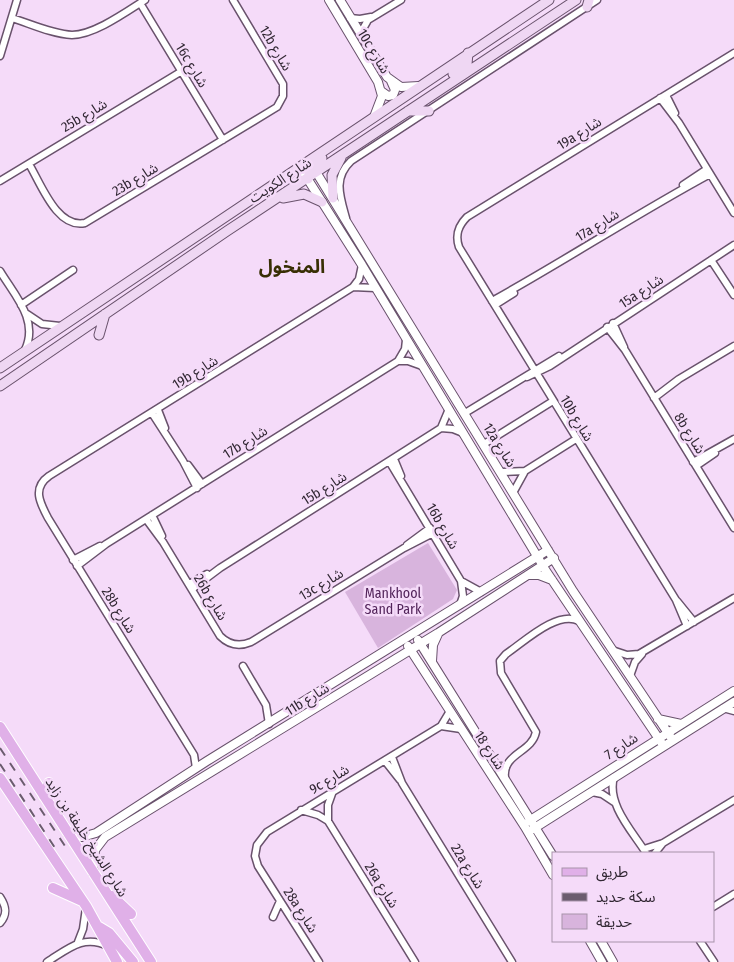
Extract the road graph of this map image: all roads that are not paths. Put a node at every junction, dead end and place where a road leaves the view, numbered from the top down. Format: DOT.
graph roads {
  1 [pos="17,0"];
  2 [pos="233,0"];
  3 [pos="329,0"];
  4 [pos="340,0"];
  5 [pos="401,0"];
  6 [pos="549,0"];
  7 [pos="576,0"];
  8 [pos="598,0"];
  9 [pos="142,1"];
  10 [pos="588,4"];
  11 [pos="372,17"];
  12 [pos="12,18"];
  13 [pos="350,18"];
  14 [pos="360,34"];
  15 [pos="468,53"];
  16 [pos="734,53"];
  17 [pos="0,56"];
  18 [pos="182,71"];
  19 [pos="390,81"];
  20 [pos="418,86"];
  21 [pos="381,91"];
  22 [pos="663,96"];
  23 [pos="417,105"];
  24 [pos="274,109"];
  25 [pos="408,111"];
  26 [pos="430,111"];
  27 [pos="374,117"];
  28 [pos="223,140"];
  29 [pos="344,155"];
  30 [pos="29,164"];
  31 [pos="300,167"];
  32 [pos="313,167"];
  33 [pos="708,171"];
  34 [pos="308,179"];
  35 [pos="0,181"];
  36 [pos="333,198"];
  37 [pos="275,200"];
  38 [pos="322,202"];
  39 [pos="734,213"];
  40 [pos="347,219"];
  41 [pos="732,246"];
  42 [pos="459,247"];
  43 [pos="713,259"];
  44 [pos="362,266"];
  45 [pos="73,270"];
  46 [pos="1,275"];
  47 [pos="353,288"];
  48 [pos="375,288"];
  49 [pos="734,295"];
  50 [pos="494,303"];
  51 [pos="21,305"];
  52 [pos="26,313"];
  53 [pos="105,314"];
  54 [pos="610,325"];
  55 [pos="60,326"];
  56 [pos="99,335"];
  57 [pos="406,340"];
  58 [pos="734,345"];
  59 [pos="25,350"];
  60 [pos="398,361"];
  61 [pos="422,366"];
  62 [pos="0,368"];
  63 [pos="535,372"];
  64 [pos="0,386"];
  65 [pos="652,396"];
  66 [pos="553,401"];
  67 [pos="449,409"];
  68 [pos="155,412"];
  69 [pos="465,413"];
  70 [pos="441,428"];
  71 [pos="463,432"];
  72 [pos="734,439"];
  73 [pos="577,441"];
  74 [pos="484,444"];
  75 [pos="391,460"];
  76 [pos="694,464"];
  77 [pos="525,471"];
  78 [pos="502,472"];
  79 [pos="49,476"];
  80 [pos="199,486"];
  81 [pos="514,492"];
  82 [pos="149,517"];
  83 [pos="734,528"];
  84 [pos="431,531"];
  85 [pos="530,544"];
  86 [pos="548,550"];
  87 [pos="537,556"];
  88 [pos="554,558"];
  89 [pos="75,563"];
  90 [pos="525,564"];
  91 [pos="543,565"];
  92 [pos="526,576"];
  93 [pos="552,580"];
  94 [pos="461,582"];
  95 [pos="190,587"];
  96 [pos="481,592"];
  97 [pos="734,598"];
  98 [pos="676,600"];
  99 [pos="460,605"];
  100 [pos="581,621"];
  101 [pos="694,622"];
  102 [pos="687,626"];
  103 [pos="438,633"];
  104 [pos="414,634"];
  105 [pos="404,640"];
  106 [pos="251,642"];
  107 [pos="420,644"];
  108 [pos="410,650"];
  109 [pos="615,651"];
  110 [pos="645,651"];
  111 [pos="396,658"];
  112 [pos="432,665"];
  113 [pos="243,666"];
  114 [pos="420,666"];
  115 [pos="630,676"];
  116 [pos="734,691"];
  117 [pos="734,702"];
  118 [pos="266,705"];
  119 [pos="723,708"];
  120 [pos="450,711"];
  121 [pos="734,711"];
  122 [pos="284,714"];
  123 [pos="658,719"];
  124 [pos="268,724"];
  125 [pos="648,724"];
  126 [pos="681,724"];
  127 [pos="441,726"];
  128 [pos="0,727"];
  129 [pos="461,729"];
  130 [pos="667,732"];
  131 [pos="658,738"];
  132 [pos="672,740"];
  133 [pos="663,745"];
  134 [pos="643,747"];
  135 [pos="194,755"];
  136 [pos="392,757"];
  137 [pos="207,761"];
  138 [pos="385,761"];
  139 [pos="196,768"];
  140 [pos="614,777"];
  141 [pos="0,778"];
  142 [pos="505,778"];
  143 [pos="49,783"];
  144 [pos="402,783"];
  145 [pos="334,790"];
  146 [pos="592,792"];
  147 [pos="0,795"];
  148 [pos="44,796"];
  149 [pos="14,799"];
  150 [pos="734,800"];
  151 [pos="615,803"];
  152 [pos="302,810"];
  153 [pos="531,819"];
  154 [pos="328,821"];
  155 [pos="526,828"];
  156 [pos="537,828"];
  157 [pos="68,834"];
  158 [pos="663,843"];
  159 [pos="645,851"];
  160 [pos="656,852"];
  161 [pos="552,854"];
  162 [pos="261,871"];
  163 [pos="94,873"];
  164 [pos="552,873"];
  165 [pos="53,888"];
  166 [pos="106,893"];
  167 [pos="734,894"];
  168 [pos="0,897"];
  169 [pos="280,901"];
  170 [pos="84,903"];
  171 [pos="714,907"];
  172 [pos="131,914"];
  173 [pos="273,917"];
  174 [pos="0,923"];
  175 [pos="98,927"];
  176 [pos="78,942"];
  177 [pos="591,942"];
  178 [pos="602,942"];
  179 [pos="701,942"];
  180 [pos="109,947"];
  181 [pos="48,962"];
  182 [pos="117,962"];
  183 [pos="133,962"];
  184 [pos="151,962"];
  185 [pos="319,962"];
  186 [pos="415,962"];
  187 [pos="512,962"];
  188 [pos="602,962"];
  189 [pos="613,962"];
  190 [pos="714,962"];
  1 -- 12 [label="street"];
  2 -- 24 [label="street, 12b شارع"];
  3 -- 21 [label="street, 10c شارع"];
  4 -- 13 [label="street, 10c شارع"];
  5 -- 11 [label="street"];
  6 -- 15 [label="main road"];
  7 -- 23 [label="main road, شارع الكويت"];
  8 -- 10 [label="street"];
  9 -- 12 [label="street"];
  9 -- 18 [label="street, 16c شارع"];
  10 -- 26 [label="street"];
  11 -- 13 [label="street"];
  11 -- 14 [label="street"];
  12 -- 17 [label="street"];
  13 -- 14 [label="street, 10c شارع"];
  14 -- 19 [label="street, 10c شارع"];
  15 -- 20 [label="main road"];
  15 -- 23 [label="main road"];
  16 -- 22 [label="street, 19a شارع"];
  18 -- 28 [label="street, 16c شارع"];
  18 -- 30 [label="street, 25b شارع"];
  19 -- 20 [label="street, 10c شارع"];
  19 -- 21 [label="street"];
  20 -- 27 [label="main road"];
  21 -- 27 [label="street, 10c شارع"];
  22 -- 33 [label="street"];
  22 -- 42 [label="street, 19a شارع"];
  23 -- 25 [label="main road, شارع الكويت"];
  24 -- 28 [label="street, 23b شارع"];
  25 -- 26 [label="main road"];
  25 -- 29 [label="main road, شارع الكويت"];
  26 -- 40 [label="street"];
  27 -- 32 [label="main road"];
  28 -- 30 [label="street, 23b شارع"];
  29 -- 32 [label="main road, شارع الكويت"];
  29 -- 36 [label="main road"];
  30 -- 35 [label="street, 25b شارع"];
  31 -- 32 [label="main road, شارع الكويت"];
  31 -- 34 [label="street, 12a شارع"];
  31 -- 55 [label="main road, شارع الكويت"];
  32 -- 34 [label="main road, شارع الكويت"];
  32 -- 36 [label="street, 12a شارع"];
  33 -- 39 [label="street"];
  33 -- 50 [label="street, 17a شارع"];
  34 -- 37 [label="main road, شارع الكويت"];
  34 -- 38 [label="street, 12a شارع"];
  36 -- 40 [label="street, 12a شارع"];
  37 -- 38 [label="main road"];
  37 -- 53 [label="main road, شارع الكويت"];
  38 -- 44 [label="street, 12a شارع"];
  40 -- 69 [label="street, 12a شارع"];
  41 -- 43 [label="street, 15a شارع"];
  42 -- 50 [label="street, 10b شارع"];
  43 -- 49 [label="street"];
  43 -- 54 [label="street, 15a شارع"];
  44 -- 47 [label="street"];
  44 -- 48 [label="street, 12a شارع"];
  45 -- 51 [label="street"];
  46 -- 51 [label="street"];
  47 -- 48 [label="street"];
  47 -- 68 [label="street, 19b شارع"];
  48 -- 57 [label="street, 12a شارع"];
  50 -- 63 [label="street, 10b شارع"];
  51 -- 52 [label="street"];
  52 -- 55 [label="street"];
  52 -- 59 [label="street"];
  53 -- 56 [label="main road"];
  53 -- 64 [label="main road, شارع الكويت"];
  54 -- 63 [label="street, 15a شارع"];
  54 -- 65 [label="street, 8b شارع"];
  55 -- 59 [label="main road, شارع الكويت"];
  57 -- 60 [label="street"];
  57 -- 61 [label="street, 12a شارع"];
  58 -- 65 [label="street"];
  59 -- 62 [label="main road, شارع الكويت"];
  60 -- 61 [label="street"];
  60 -- 80 [label="street, 17b شارع"];
  61 -- 67 [label="street, 12a شارع"];
  63 -- 66 [label="street, 10b شارع"];
  63 -- 69 [label="street, 15a شارع"];
  65 -- 76 [label="street, 8b شارع"];
  66 -- 73 [label="street, 10b شارع"];
  66 -- 74 [label="street"];
  67 -- 70 [label="street"];
  67 -- 71 [label="street, 12a شارع"];
  68 -- 79 [label="street, 19b شارع"];
  68 -- 80 [label="street"];
  69 -- 74 [label="street, 12a شارع"];
  70 -- 71 [label="street"];
  70 -- 75 [label="street, 15b شارع"];
  71 -- 85 [label="street, 12a شارع"];
  72 -- 76 [label="street"];
  73 -- 77 [label="street"];
  73 -- 98 [label="street, 10b شارع"];
  74 -- 78 [label="street, 12a شارع"];
  75 -- 84 [label="street, 16b شارع"];
  75 -- 95 [label="street, 15b شارع"];
  76 -- 83 [label="street, 8b شارع"];
  77 -- 78 [label="street"];
  77 -- 81 [label="street"];
  78 -- 81 [label="street, 12a شارع"];
  79 -- 89 [label="street, 28b شارع"];
  80 -- 82 [label="street, 17b شارع"];
  81 -- 86 [label="street, 12a شارع"];
  82 -- 89 [label="street, 17b شارع"];
  82 -- 95 [label="street, 26b شارع"];
  84 -- 94 [label="street, 16b شارع"];
  84 -- 106 [label="street, 13c شارع"];
  85 -- 87 [label="street, 12a شارع"];
  85 -- 90 [label="street"];
  86 -- 87 [label="street, 11b شارع"];
  86 -- 88 [label="street, 12a شارع"];
  87 -- 90 [label="street, 11b شارع"];
  87 -- 91 [label="street, 12a شارع"];
  88 -- 91 [label="street, 11b شارع"];
  88 -- 109 [label="street, 12a شارع"];
  89 -- 135 [label="street, 28b شارع"];
  90 -- 96 [label="street, 11b شارع"];
  91 -- 92 [label="street, 11b شارع"];
  91 -- 93 [label="street, 12a شارع"];
  92 -- 93 [label="street"];
  92 -- 103 [label="street, 11b شارع"];
  93 -- 100 [label="street, 12a شارع"];
  94 -- 96 [label="street"];
  94 -- 99 [label="street"];
  95 -- 106 [label="street, 26b شارع"];
  96 -- 99 [label="street, 11b شارع"];
  97 -- 101 [label="street"];
  98 -- 101 [label="street, 10b شارع"];
  98 -- 102 [label="street, 10b شارع"];
  99 -- 104 [label="street, 11b شارع"];
  100 -- 125 [label="street, 12a شارع"];
  100 -- 142 [label="street"];
  101 -- 102 [label="street"];
  102 -- 110 [label="street"];
  103 -- 107 [label="street, 11b شارع"];
  103 -- 112 [label="street"];
  104 -- 105 [label="street, 11b شارع"];
  104 -- 107 [label="street, شارع 18"];
  105 -- 108 [label="street, شارع 18"];
  105 -- 122 [label="street, 11b شارع"];
  107 -- 108 [label="street, 11b شارع"];
  107 -- 112 [label="street, شارع 18"];
  108 -- 111 [label="street, 11b شارع"];
  108 -- 114 [label="street, شارع 18"];
  109 -- 110 [label="street"];
  109 -- 115 [label="street, 12a شارع"];
  110 -- 115 [label="street"];
  111 -- 114 [label="street"];
  111 -- 163 [label="street, 11b شارع"];
  112 -- 142 [label="street, شارع 18"];
  113 -- 118 [label="street"];
  114 -- 120 [label="street, شارع 18"];
  115 -- 123 [label="street, 12a شارع"];
  116 -- 126 [label="street, شارع 7"];
  117 -- 119 [label="street, شارع 7"];
  118 -- 122 [label="street"];
  118 -- 124 [label="street"];
  119 -- 121 [label="street"];
  119 -- 132 [label="street, شارع 7"];
  120 -- 127 [label="street, 9c شارع"];
  120 -- 129 [label="street, شارع 18"];
  122 -- 124 [label="street, 11b شارع"];
  123 -- 126 [label="street"];
  123 -- 130 [label="street, 12a شارع"];
  124 -- 137 [label="street, 11b شارع"];
  125 -- 131 [label="street, 12a شارع"];
  125 -- 134 [label="street"];
  126 -- 130 [label="street, شارع 7"];
  127 -- 129 [label="street"];
  127 -- 136 [label="street, 9c شارع"];
  128 -- 148 [label="main road, شارع الشيخ خليفة بن زايد"];
  129 -- 155 [label="street, شارع 18"];
  130 -- 131 [label="street, شارع 7"];
  130 -- 132 [label="street, 12a شارع"];
  131 -- 133 [label="street, 12a شارع"];
  131 -- 134 [label="street, شارع 7"];
  132 -- 133 [label="street, شارع 7"];
  133 -- 140 [label="street, شارع 7"];
  134 -- 153 [label="street, شارع 7"];
  135 -- 137 [label="street"];
  135 -- 139 [label="street, 28b شارع"];
  136 -- 138 [label="street, 9c شارع"];
  136 -- 144 [label="street, 22a شارع"];
  137 -- 139 [label="street, 11b شارع"];
  138 -- 144 [label="street, 22a شارع"];
  138 -- 145 [label="street, 9c شارع"];
  139 -- 157 [label="street, 11b شارع"];
  140 -- 146 [label="street, شارع 7"];
  140 -- 151 [label="street"];
  141 -- 149 [label="main road"];
  142 -- 153 [label="street, شارع 18"];
  143 -- 148 [label="main road"];
  144 -- 187 [label="street, 22a شارع"];
  145 -- 152 [label="street, 9c شارع"];
  145 -- 154 [label="street"];
  146 -- 151 [label="street"];
  146 -- 156 [label="street, شارع 7"];
  147 -- 149 [label="main road"];
  148 -- 157 [label="main road, شارع الشيخ خليفة بن زايد"];
  149 -- 170 [label="main road"];
  150 -- 158 [label="street"];
  151 -- 159 [label="street"];
  152 -- 154 [label="street"];
  152 -- 162 [label="street, 9c شارع"];
  153 -- 155 [label="street, شارع 7"];
  153 -- 156 [label="street, شارع 18"];
  154 -- 186 [label="street, 26a شارع"];
  155 -- 156 [label="street, شارع 7"];
  155 -- 164 [label="street, شارع 18"];
  156 -- 161 [label="street, شارع 18"];
  157 -- 163 [label="main road, شارع الشيخ خليفة بن زايد"];
  158 -- 159 [label="street"];
  158 -- 160 [label="street"];
  162 -- 169 [label="street, 28a شارع"];
  163 -- 166 [label="main road, شارع الشيخ خليفة بن زايد"];
  165 -- 170 [label="main road"];
  166 -- 172 [label="main road"];
  166 -- 184 [label="main road, شارع الشيخ خليفة بن زايد"];
  167 -- 171 [label="street"];
  168 -- 174 [label="street"];
  169 -- 173 [label="street"];
  169 -- 185 [label="street, 28a شارع"];
  170 -- 175 [label="main road"];
  170 -- 176 [label="street"];
  175 -- 180 [label="main road"];
  175 -- 183 [label="main road"];
  176 -- 180 [label="street"];
  176 -- 181 [label="street"];
  177 -- 188 [label="street"];
  178 -- 189 [label="street"];
  179 -- 190 [label="street"];
  180 -- 182 [label="main road"];
}
